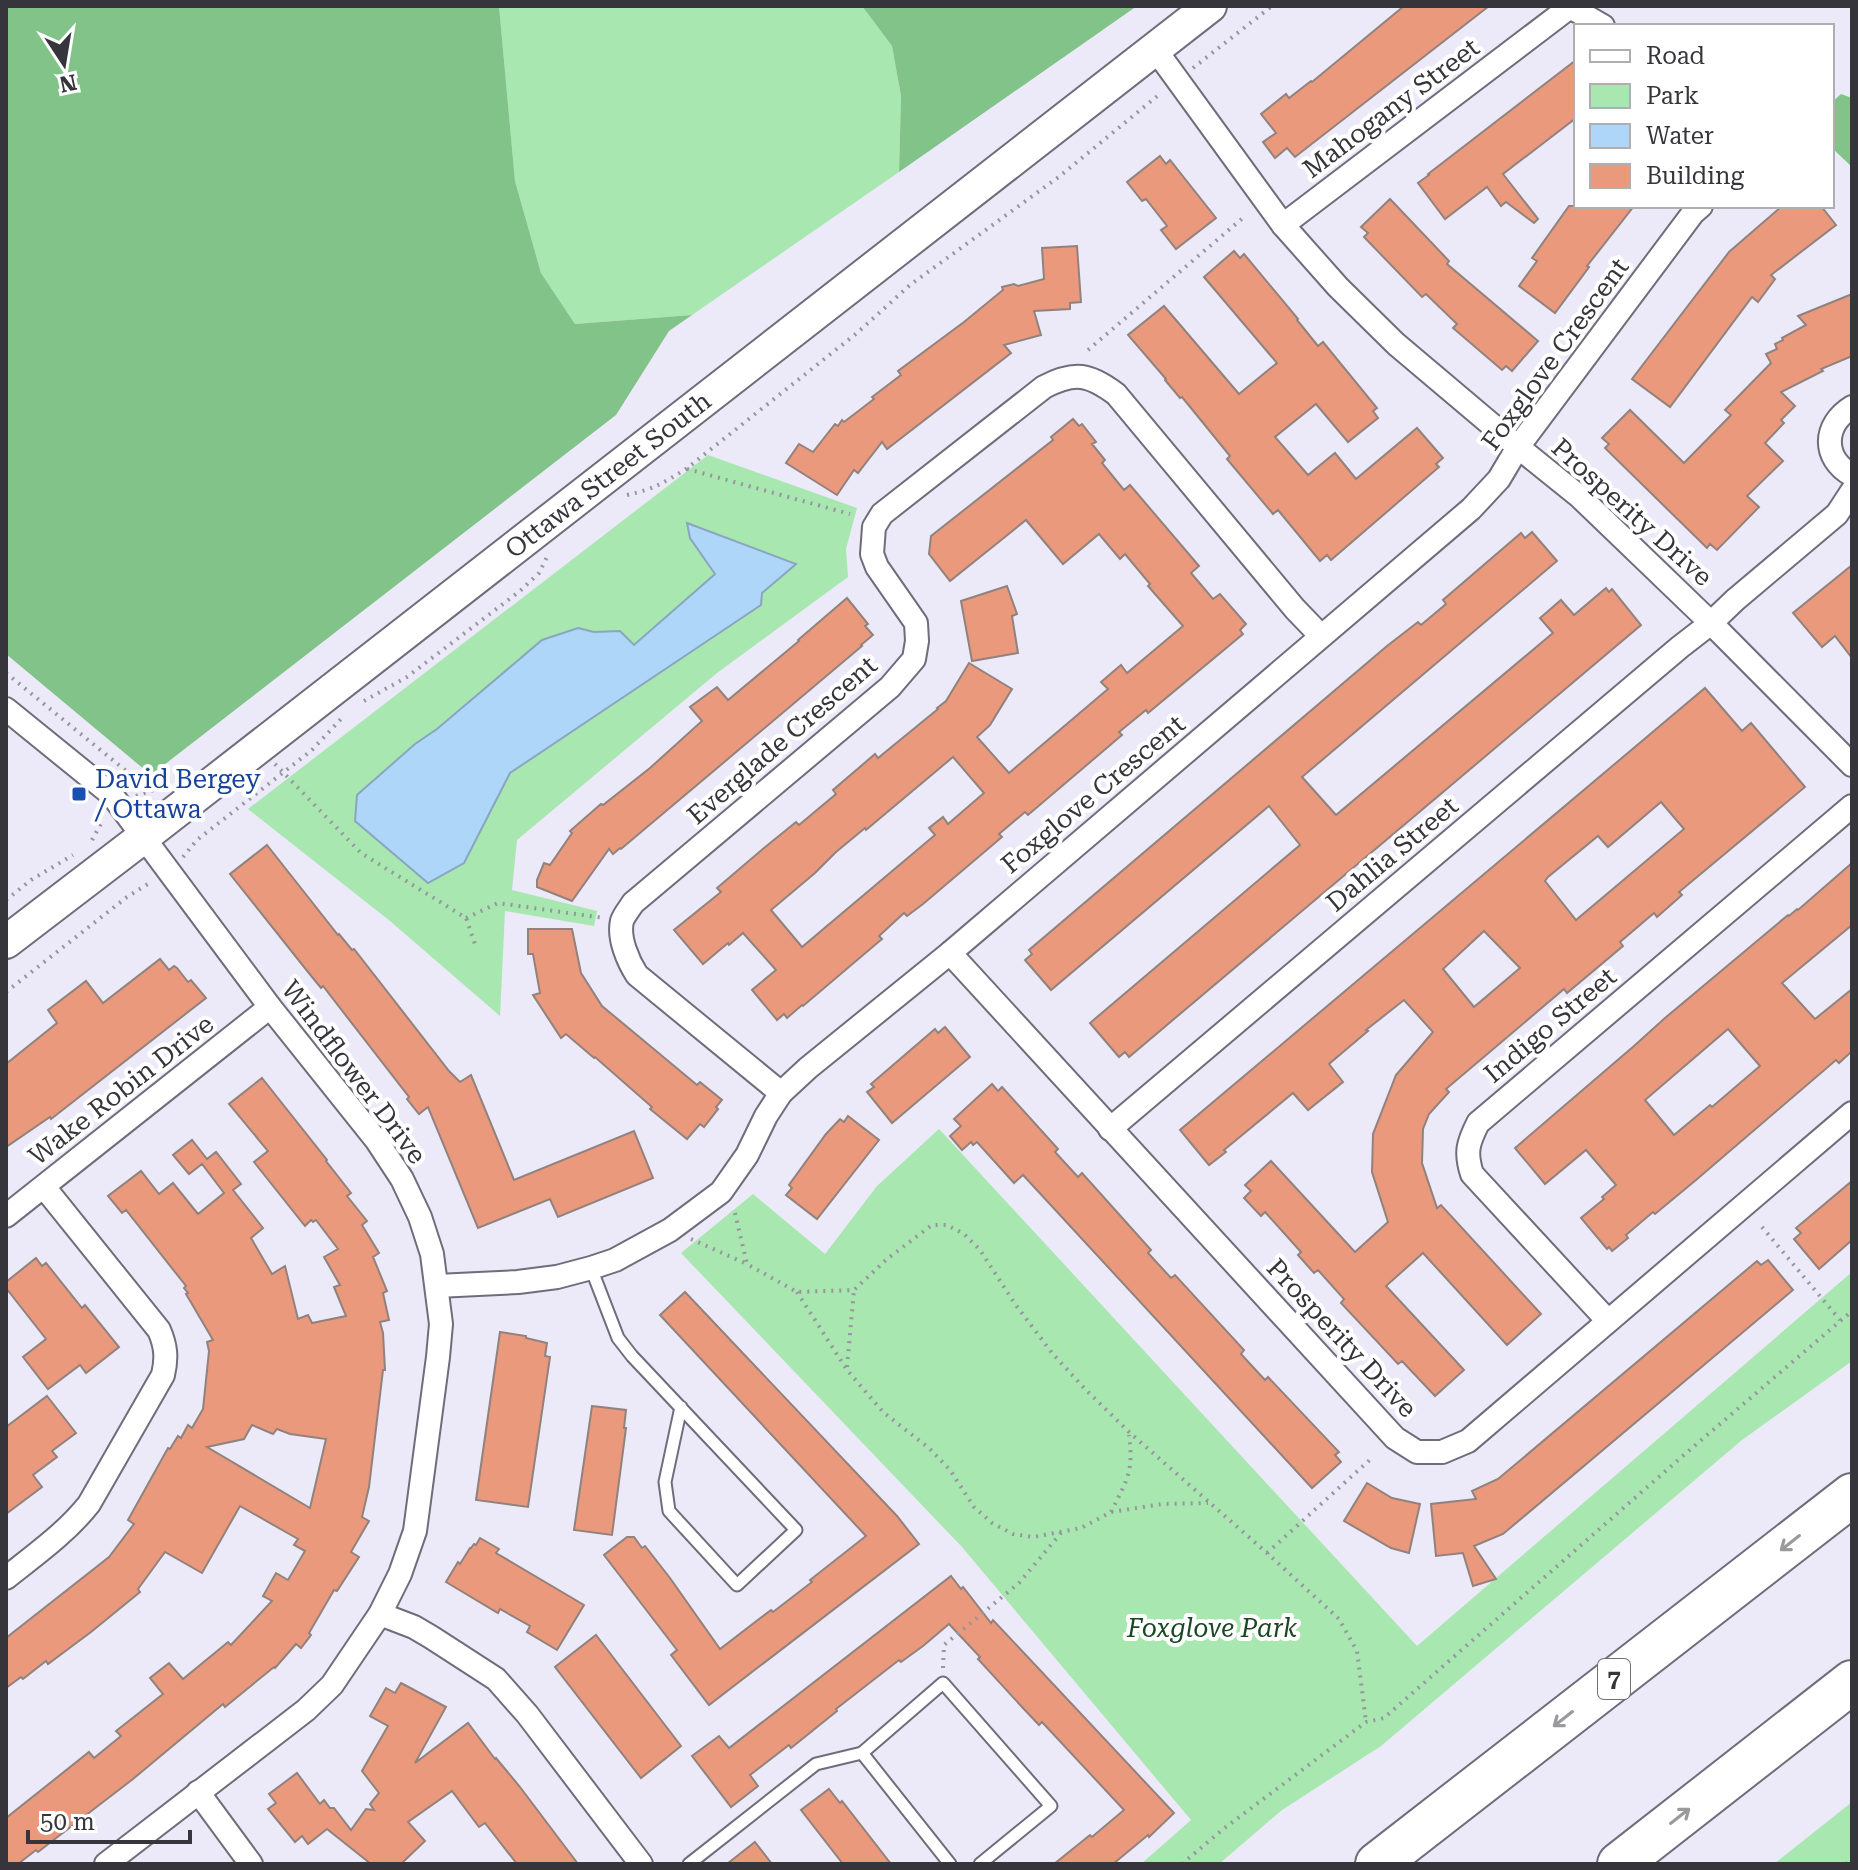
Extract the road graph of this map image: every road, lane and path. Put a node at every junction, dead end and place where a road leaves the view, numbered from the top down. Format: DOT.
graph roads {
  1 [pos="1210,6"];
  2 [pos="1272,6"];
  3 [pos="1570,7"];
  4 [pos="1600,24"];
  5 [pos="1155,49"];
  6 [pos="1191,69"];
  7 [pos="1158,95"];
  8 [pos="1699,208"];
  9 [pos="1244,217"];
  10 [pos="1283,225"];
  11 [pos="1088,350"];
  12 [pos="1852,407"];
  13 [pos="1518,447"];
  14 [pos="686,469"];
  15 [pos="1852,475"];
  16 [pos="1852,491"];
  17 [pos="625,495"];
  18 [pos="850,514"];
  19 [pos="549,554"];
  20 [pos="1711,623"];
  21 [pos="1321,636"];
  22 [pos="6,673"];
  23 [pos="360,705"];
  24 [pos="6,709"];
  25 [pos="348,712"];
  26 [pos="257,748"];
  27 [pos="1852,765"];
  28 [pos="284,773"];
  29 [pos="158,797"];
  30 [pos="1852,806"];
  31 [pos="102,820"];
  32 [pos="142,838"];
  33 [pos="89,847"];
  34 [pos="75,854"];
  35 [pos="182,857"];
  36 [pos="147,885"];
  37 [pos="6,900"];
  38 [pos="466,918"];
  39 [pos="622,920"];
  40 [pos="6,942"];
  41 [pos="476,947"];
  42 [pos="950,953"];
  43 [pos="6,992"];
  44 [pos="270,1007"];
  45 [pos="781,1093"];
  46 [pos="1852,1113"];
  47 [pos="1110,1129"];
  48 [pos="44,1187"];
  49 [pos="735,1213"];
  50 [pos="6,1216"];
  51 [pos="1762,1227"];
  52 [pos="670,1230"];
  53 [pos="747,1264"];
  54 [pos="591,1268"];
  55 [pos="437,1286"];
  56 [pos="854,1290"];
  57 [pos="797,1292"];
  58 [pos="1852,1311"];
  59 [pos="1840,1320"];
  60 [pos="1608,1321"];
  61 [pos="847,1370"];
  62 [pos="681,1407"];
  63 [pos="1129,1432"];
  64 [pos="1373,1457"];
  65 [pos="1852,1495"];
  66 [pos="1208,1503"];
  67 [pos="1111,1512"];
  68 [pos="1061,1533"];
  69 [pos="1267,1553"];
  70 [pos="6,1578"];
  71 [pos="380,1614"];
  72 [pos="1852,1682"];
  73 [pos="943,1683"];
  74 [pos="1366,1722"];
  75 [pos="862,1753"];
  76 [pos="198,1792"];
  77 [pos="1852,1860"];
  78 [pos="106,1864"];
  79 [pos="251,1864"];
  80 [pos="641,1864"];
  81 [pos="689,1864"];
  82 [pos="950,1864"];
  83 [pos="980,1864"];
  84 [pos="1182,1864"];
  85 [pos="1377,1864"];
  86 [pos="1619,1864"];
  87 [pos="1846,1864"];
  1 -- 5 [label="main road, Ottawa Street South"];
  2 -- 6 [label="path"];
  3 -- 4 [label="street"];
  3 -- 10 [label="street, Mahogany Street"];
  5 -- 10 [label="street, Prosperity Drive"];
  5 -- 26 [label="main road, Ottawa Street South"];
  7 -- 14 [label="path"];
  8 -- 13 [label="street, Foxglove Crescent"];
  9 -- 11 [label="path"];
  10 -- 13 [label="street, Prosperity Drive"];
  12 -- 15 [label="street"];
  13 -- 20 [label="street, Prosperity Drive"];
  13 -- 21 [label="street, Foxglove Crescent"];
  14 -- 17 [label="path"];
  14 -- 18 [label="path"];
  16 -- 20 [label="street, Dahlia Street"];
  19 -- 23 [label="path"];
  20 -- 27 [label="street, Prosperity Drive"];
  20 -- 47 [label="street, Dahlia Street"];
  21 -- 39 [label="street, Everglade Crescent"];
  21 -- 42 [label="street, Foxglove Crescent"];
  22 -- 29 [label="path"];
  24 -- 32 [label="street, Windflower Drive"];
  25 -- 28 [label="path"];
  26 -- 28 [label="path"];
  26 -- 32 [label="main road, Ottawa Street South"];
  28 -- 35 [label="path"];
  28 -- 38 [label="path"];
  30 -- 60 [label="street, Indigo Street"];
  31 -- 33 [label="path"];
  32 -- 40 [label="main road, Ottawa Street South"];
  32 -- 44 [label="street, Windflower Drive"];
  34 -- 37 [label="path"];
  36 -- 43 [label="path"];
  38 -- 39 [label="path"];
  38 -- 41 [label="path"];
  39 -- 45 [label="street"];
  42 -- 45 [label="street, Foxglove Crescent"];
  42 -- 47 [label="street, Prosperity Drive"];
  44 -- 48 [label="street, Wake Robin Drive"];
  44 -- 55 [label="street, Windflower Drive"];
  45 -- 52 [label="street, Foxglove Crescent"];
  46 -- 60 [label="street, Prosperity Drive"];
  47 -- 60 [label="street, Prosperity Drive"];
  48 -- 50 [label="street, Wake Robin Drive"];
  48 -- 70 [label="street"];
  49 -- 53 [label="path"];
  51 -- 59 [label="path"];
  52 -- 53 [label="path"];
  52 -- 54 [label="street, Foxglove Crescent"];
  53 -- 57 [label="path"];
  54 -- 55 [label="street, Foxglove Crescent"];
  54 -- 62 [label="lane"];
  55 -- 71 [label="street, Windflower Drive"];
  56 -- 57 [label="path"];
  56 -- 61 [label="path"];
  56 -- 63 [label="path"];
  57 -- 61 [label="path"];
  58 -- 59 [label="path"];
  59 -- 74 [label="path"];
  61 -- 68 [label="path"];
  62 -- 62 [label="lane"];
  63 -- 66 [label="path"];
  63 -- 67 [label="path"];
  64 -- 69 [label="path"];
  65 -- 85 [label="highway, 7, one-way"];
  66 -- 67 [label="path"];
  66 -- 69 [label="path"];
  67 -- 68 [label="path"];
  68 -- 73 [label="path"];
  69 -- 74 [label="path"];
  71 -- 76 [label="street, Windflower Drive"];
  71 -- 80 [label="street"];
  86 -- 72 [label="highway, one-way"];
  73 -- 75 [label="lane"];
  73 -- 83 [label="lane"];
  74 -- 84 [label="path"];
  75 -- 81 [label="lane"];
  75 -- 82 [label="lane"];
  76 -- 78 [label="street, Windflower Drive"];
  76 -- 79 [label="street"];
  77 -- 87 [label="path"];
}
